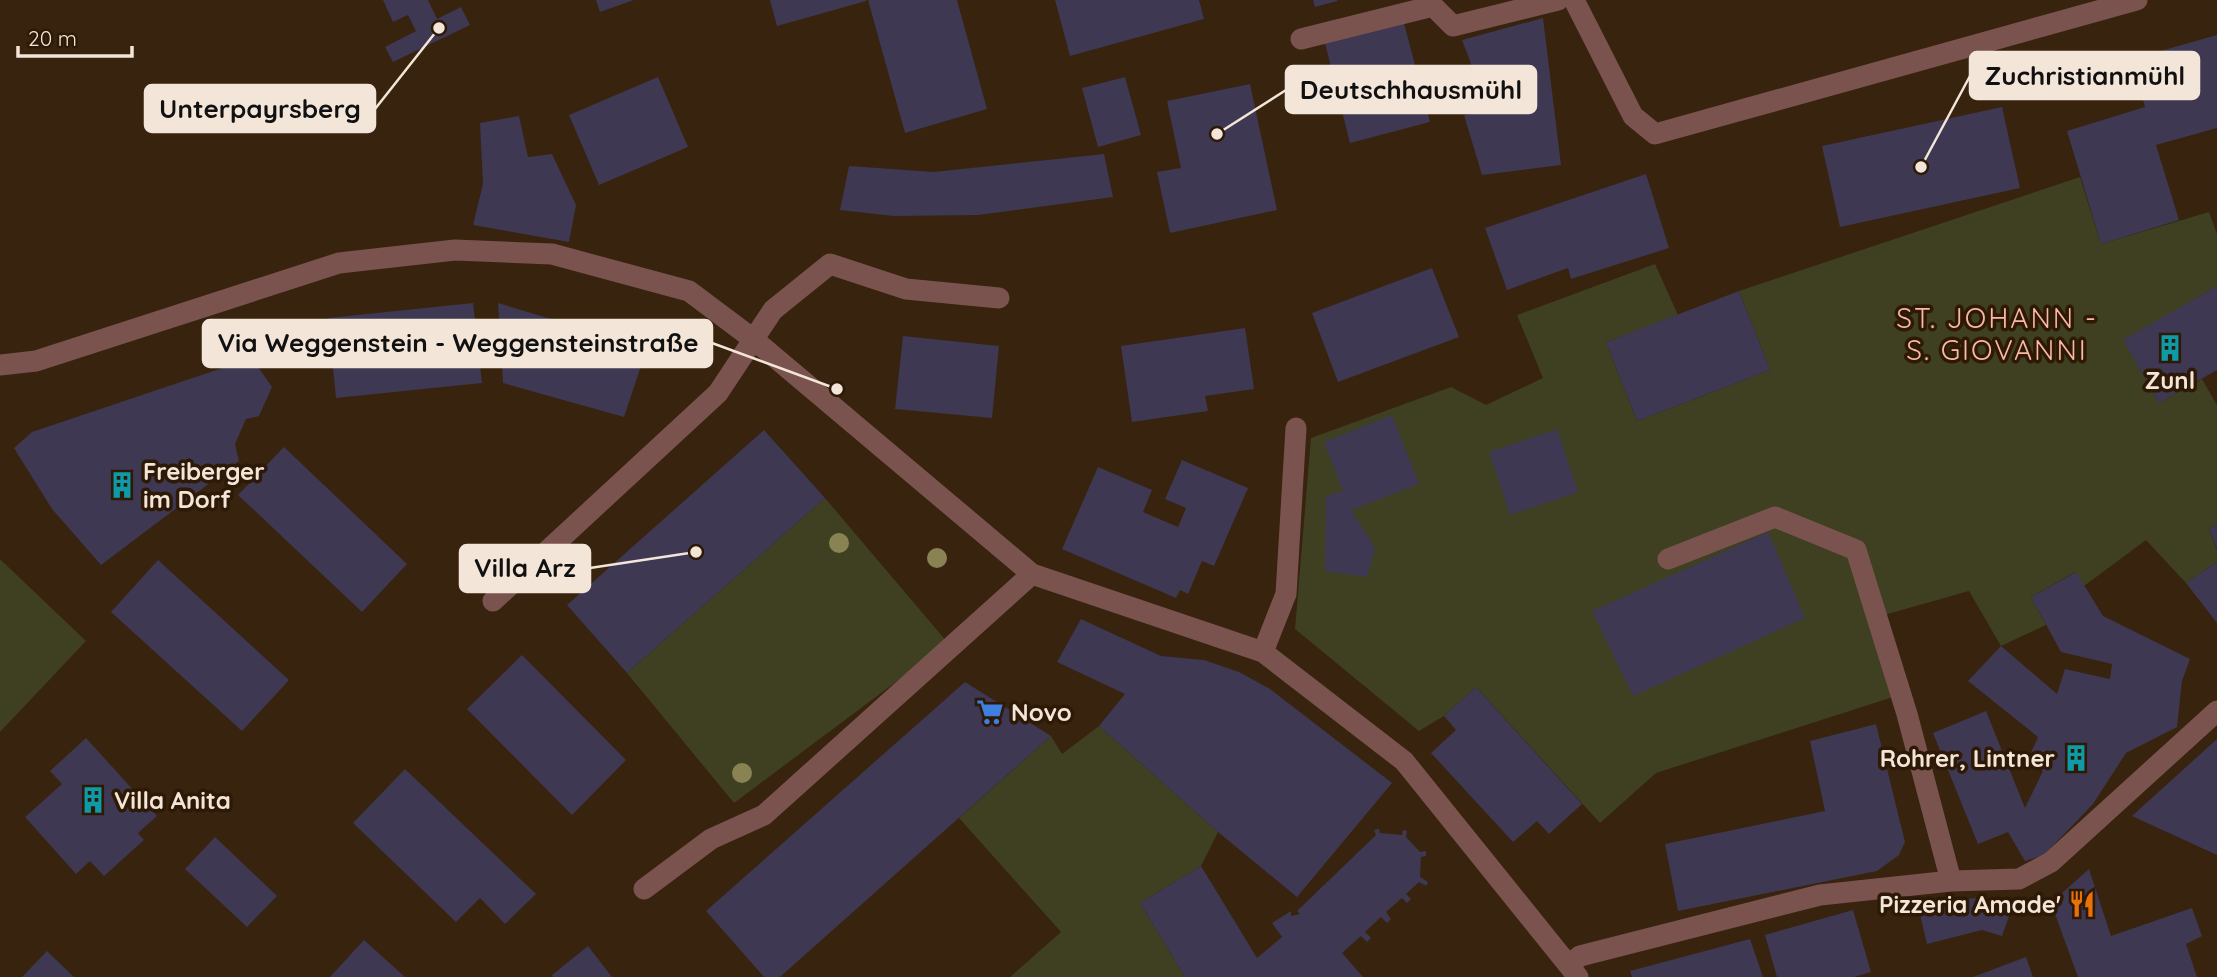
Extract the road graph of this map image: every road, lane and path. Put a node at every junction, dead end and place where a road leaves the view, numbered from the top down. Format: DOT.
graph roads {
  1 [pos="1558,0"];
  2 [pos="1574,0"];
  3 [pos="2137,0"];
  4 [pos="1301,39"];
  5 [pos="999,298"];
  6 [pos="753,339"];
  7 [pos="0,365"];
  8 [pos="1296,428"];
  9 [pos="1668,559"];
  10 [pos="1032,574"];
  11 [pos="493,601"];
  12 [pos="1262,652"];
  13 [pos="2217,711"];
  14 [pos="1951,881"];
  15 [pos="644,889"];
  16 [pos="1573,971"];
  1 -- 4 [label="street"];
  2 -- 3 [label="street"];
  5 -- 6 [label="street"];
  6 -- 7 [label="street"];
  6 -- 10 [label="street"];
  6 -- 11 [label="street"];
  8 -- 12 [label="street"];
  9 -- 14 [label="street"];
  10 -- 12 [label="street"];
  10 -- 15 [label="street"];
  12 -- 16 [label="street"];
  13 -- 14 [label="street"];
  14 -- 16 [label="street"];
}
